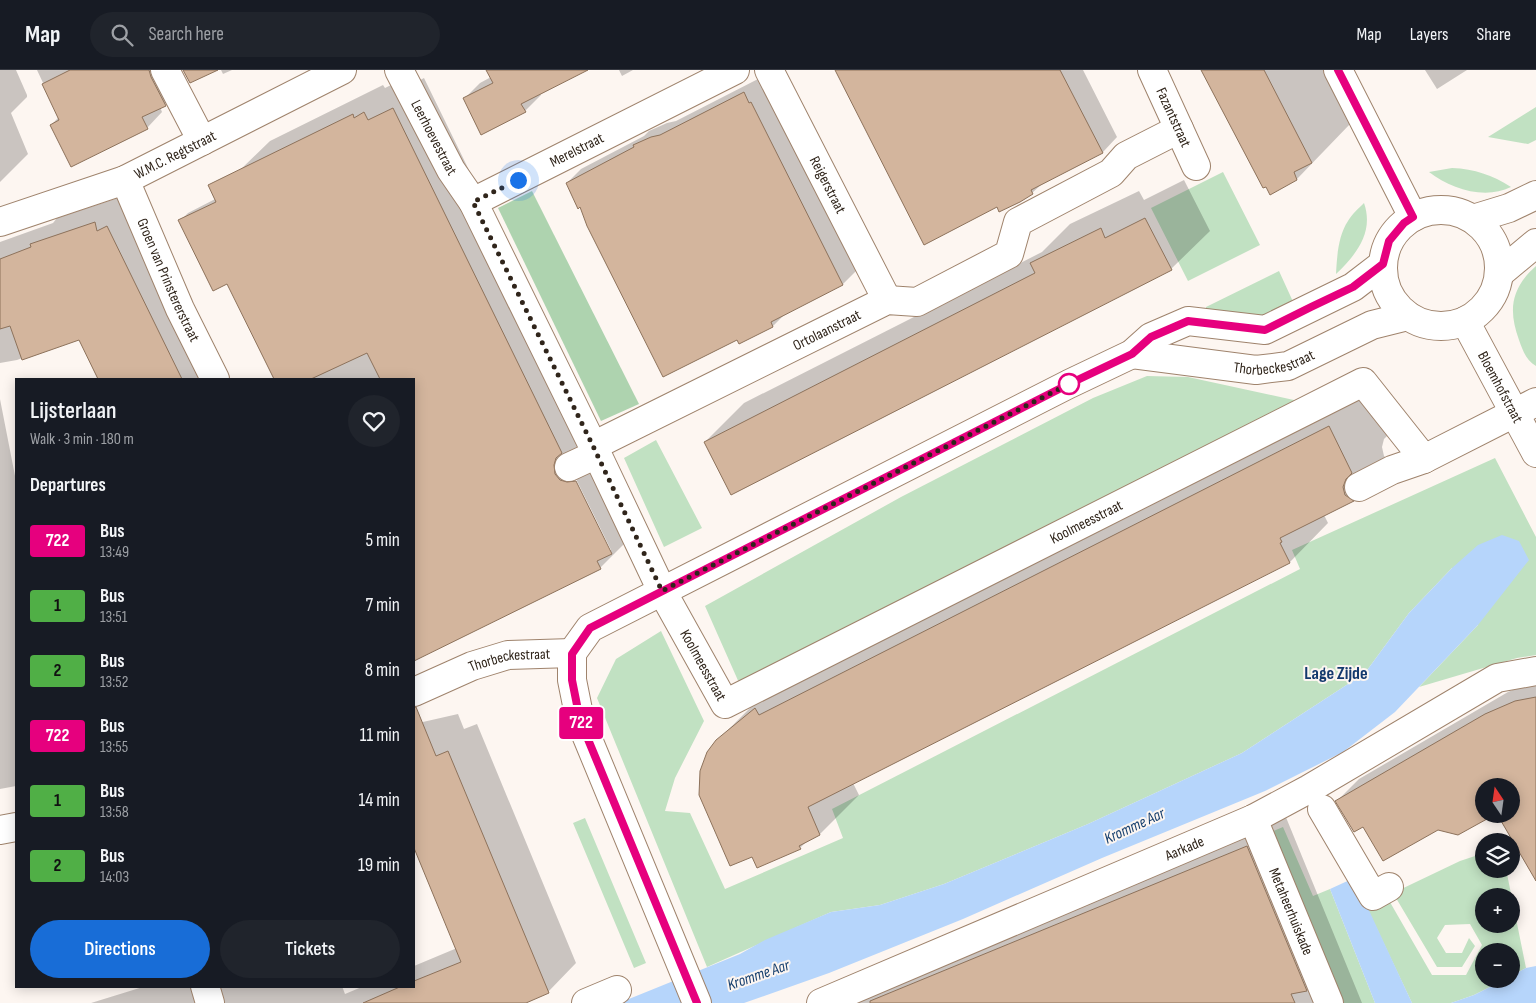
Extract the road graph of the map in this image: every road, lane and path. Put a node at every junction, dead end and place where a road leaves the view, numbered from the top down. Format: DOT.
graph roads {
  1 [pos="165,70"];
  2 [pos="342,70"];
  3 [pos="399,70"];
  4 [pos="735,70"];
  5 [pos="769,70"];
  6 [pos="1152,70"];
  7 [pos="1338,70"];
  8 [pos="1179,129"];
  9 [pos="202,141"];
  10 [pos="1196,166"];
  11 [pos="125,180"];
  12 [pos="1536,195"];
  13 [pos="473,202"];
  14 [pos="1413,217"];
  15 [pos="1473,219"];
  16 [pos="0,222"];
  17 [pos="1536,243"];
  18 [pos="1383,264"];
  19 [pos="1500,273"];
  20 [pos="887,300"];
  21 [pos="1408,316"];
  22 [pos="1465,321"];
  23 [pos="1132,354"];
  24 [pos="215,378"];
  25 [pos="1526,408"];
  26 [pos="595,450"];
  27 [pos="1536,454"];
  28 [pos="1424,459"];
  29 [pos="569,467"];
  30 [pos="1359,487"];
  31 [pos="662,591"];
  32 [pos="572,654"];
  33 [pos="1536,671"];
  34 [pos="415,692"];
  35 [pos="1322,810"];
  36 [pos="1253,819"];
  37 [pos="15,827"];
  38 [pos="0,830"];
  39 [pos="1389,886"];
  40 [pos="206,988"];
  41 [pos="617,990"];
  42 [pos="210,1003"];
  43 [pos="586,1003"];
  44 [pos="697,1003"];
  45 [pos="821,1003"];
  46 [pos="1329,1003"];
  1 -- 9 [label="street"];
  2 -- 9 [label="street, W.M.C. Regtstraat"];
  3 -- 13 [label="street, Leerhoevestraat"];
  4 -- 13 [label="street, Merelstraat"];
  5 -- 20 [label="street, Reigerstraat"];
  6 -- 8 [label="street, Fazantstraat"];
  7 -- 14 [label="street"];
  8 -- 10 [label="street, Fazantstraat"];
  8 -- 20 [label="street"];
  9 -- 11 [label="street, W.M.C. Regtstraat"];
  11 -- 16 [label="street, W.M.C. Regtstraat"];
  11 -- 24 [label="street, Groen van Prinstererstraat"];
  12 -- 15 [label="street"];
  13 -- 26 [label="street"];
  14 -- 15 [label="street"];
  14 -- 18 [label="street"];
  15 -- 19 [label="street"];
  17 -- 19 [label="street"];
  18 -- 21 [label="street"];
  18 -- 23 [label="street, Thorbeckestraat"];
  19 -- 22 [label="street"];
  20 -- 26 [label="street, Ortolaanstraat"];
  21 -- 22 [label="street"];
  21 -- 23 [label="street, Thorbeckestraat"];
  22 -- 25 [label="street, Bloemhofstraat"];
  23 -- 31 [label="street, Thorbeckestraat"];
  25 -- 27 [label="street, Bloemhofstraat"];
  25 -- 28 [label="street"];
  26 -- 29 [label="street, Ortolaanstraat"];
  26 -- 31 [label="street"];
  28 -- 30 [label="street"];
  28 -- 31 [label="street, Koolmeesstraat"];
  31 -- 32 [label="street, Thorbeckestraat"];
  32 -- 34 [label="street, Thorbeckestraat"];
  32 -- 44 [label="street"];
  33 -- 36 [label="street, Aarkade"];
  35 -- 39 [label="street"];
  36 -- 45 [label="street, Aarkade"];
  36 -- 46 [label="street, Metaheerhuiskade"];
  37 -- 38 [label="street"];
  40 -- 42 [label="street"];
  41 -- 43 [label="street"];
}
